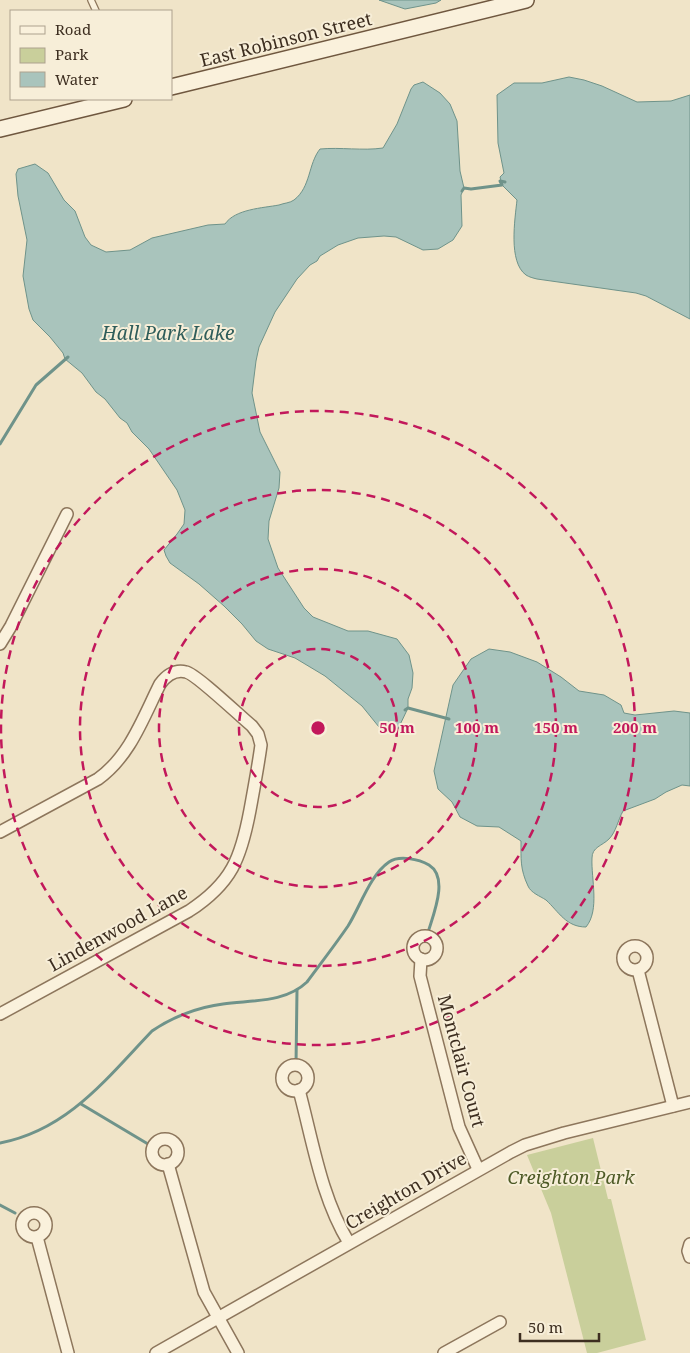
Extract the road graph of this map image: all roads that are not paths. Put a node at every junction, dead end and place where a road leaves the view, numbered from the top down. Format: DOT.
graph roads {
  1 [pos="526,0"];
  2 [pos="172,87"];
  3 [pos="118,100"];
  4 [pos="0,129"];
  5 [pos="67,514"];
  6 [pos="0,644"];
  7 [pos="0,832"];
  8 [pos="421,959"];
  9 [pos="638,970"];
  10 [pos="0,1014"];
  11 [pos="299,1090"];
  12 [pos="690,1102"];
  13 [pos="673,1106"];
  14 [pos="168,1164"];
  15 [pos="478,1169"];
  16 [pos="37,1237"];
  17 [pos="350,1243"];
  18 [pos="690,1244"];
  19 [pos="690,1257"];
  20 [pos="218,1319"];
  21 [pos="500,1322"];
  22 [pos="68,1353"];
  23 [pos="156,1353"];
  24 [pos="238,1353"];
  25 [pos="444,1353"];
  1 -- 2 [label="street, East Robinson Street"];
  3 -- 4 [label="street"];
  5 -- 6 [label="street"];
  7 -- 10 [label="street, Lindenwood Lane"];
  8 -- 15 [label="street, Montclair Court"];
  9 -- 13 [label="street"];
  11 -- 17 [label="street"];
  12 -- 13 [label="street, Creighton Drive"];
  13 -- 15 [label="street, Creighton Drive"];
  14 -- 20 [label="street"];
  15 -- 17 [label="street, Creighton Drive"];
  16 -- 22 [label="street"];
  17 -- 20 [label="street, Creighton Drive"];
  18 -- 19 [label="street"];
  20 -- 23 [label="street, Creighton Drive"];
  20 -- 24 [label="street"];
  21 -- 25 [label="street"];
}
